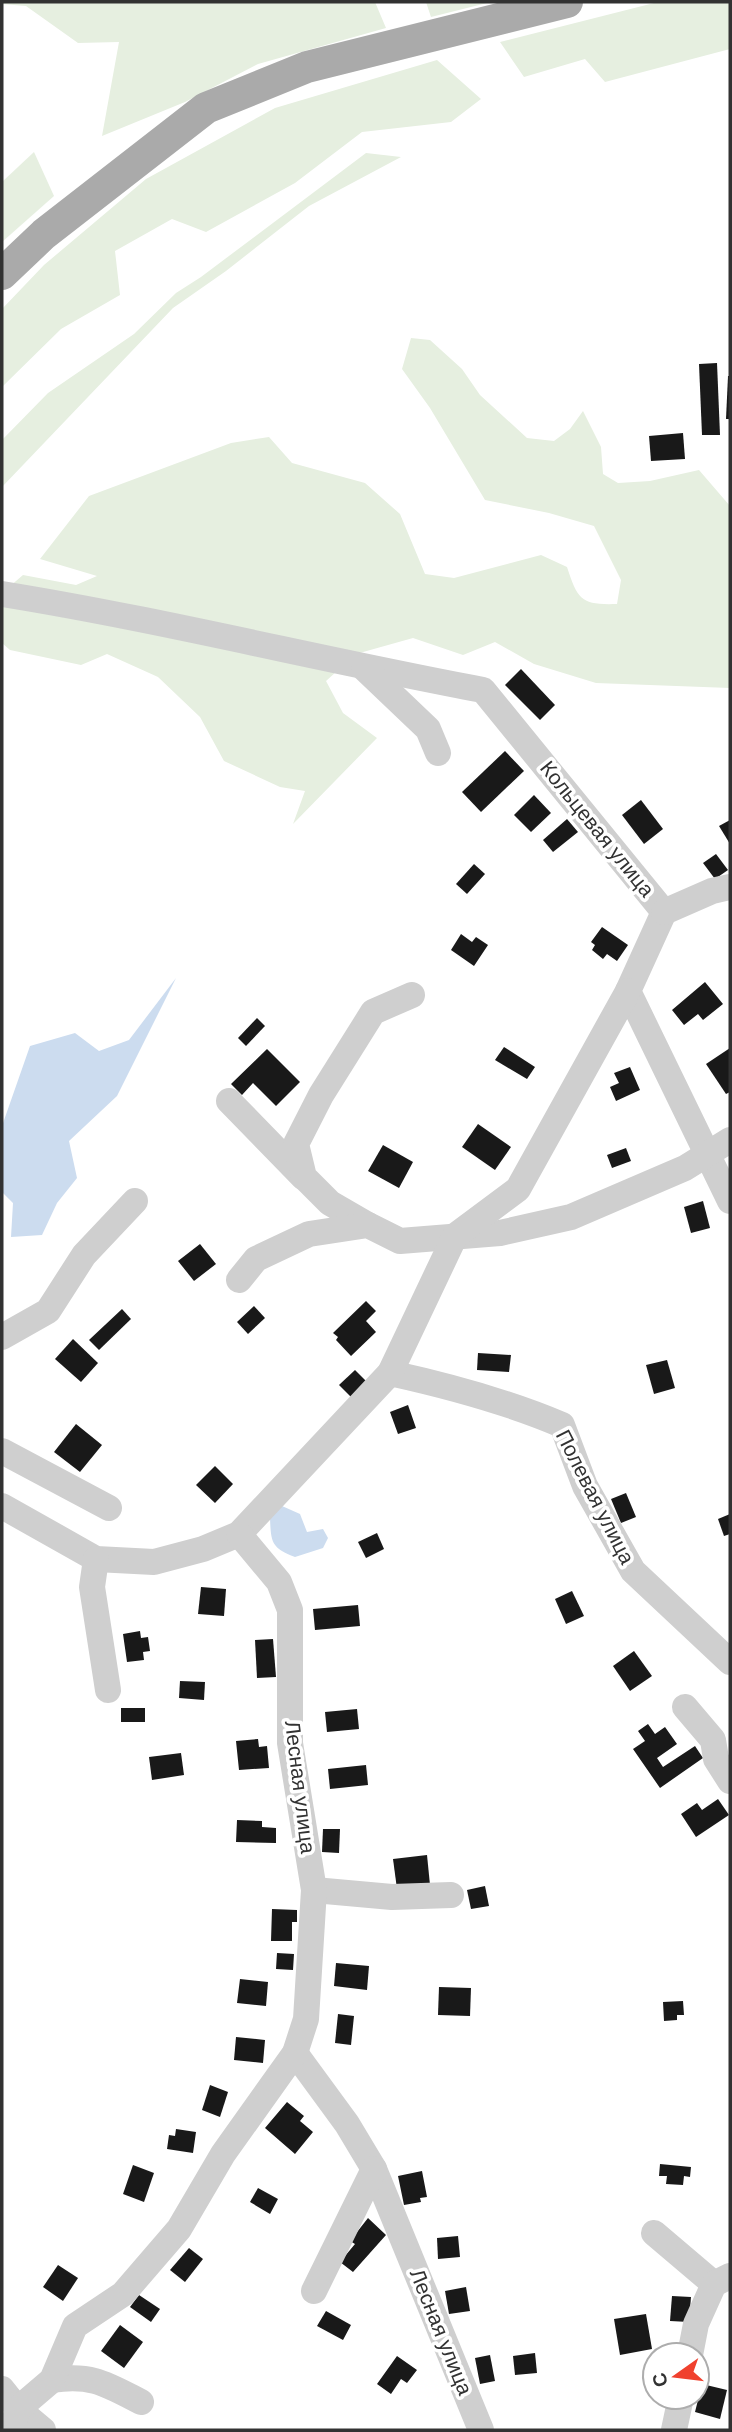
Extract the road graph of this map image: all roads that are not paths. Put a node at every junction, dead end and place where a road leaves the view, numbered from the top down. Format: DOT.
graph roads {
  1 [pos="567,2"];
  2 [pos="2,274"];
  3 [pos="2,594"];
  4 [pos="364,668"];
  5 [pos="438,753"];
  6 [pos="730,887"];
  7 [pos="664,912"];
  8 [pos="628,991"];
  9 [pos="412,995"];
  10 [pos="229,1101"];
  11 [pos="720,1148"];
  12 [pos="304,1177"];
  13 [pos="730,1200"];
  14 [pos="135,1201"];
  15 [pos="368,1225"];
  16 [pos="455,1236"];
  17 [pos="239,1280"];
  18 [pos="2,1337"];
  19 [pos="390,1373"];
  20 [pos="2,1451"];
  21 [pos="2,1506"];
  22 [pos="109,1508"];
  23 [pos="239,1534"];
  24 [pos="96,1559"];
  25 [pos="730,1662"];
  26 [pos="108,1690"];
  27 [pos="685,1707"];
  28 [pos="722,1734"];
  29 [pos="730,1781"];
  30 [pos="314,1890"];
  31 [pos="451,1895"];
  32 [pos="295,2053"];
  33 [pos="374,2169"];
  34 [pos="654,2233"];
  35 [pos="722,2280"];
  36 [pos="314,2291"];
  37 [pos="693,2341"];
  38 [pos="52,2380"];
  39 [pos="141,2402"];
  40 [pos="10,2409"];
  41 [pos="678,2411"];
  42 [pos="43,2430"];
  43 [pos="481,2430"];
  44 [pos="674,2430"];
  1 -- 2 [label="main road"];
  3 -- 4 [label="street, Кольцевая улица"];
  4 -- 5 [label="street"];
  4 -- 7 [label="street, Кольцевая улица"];
  6 -- 7 [label="street"];
  7 -- 8 [label="street, Кольцевая улица"];
  8 -- 11 [label="street"];
  8 -- 16 [label="street, Кольцевая улица"];
  9 -- 12 [label="street"];
  10 -- 12 [label="street"];
  11 -- 13 [label="street"];
  11 -- 16 [label="street"];
  12 -- 15 [label="street"];
  14 -- 18 [label="street"];
  15 -- 16 [label="street"];
  15 -- 17 [label="street"];
  16 -- 19 [label="street"];
  19 -- 23 [label="street"];
  19 -- 25 [label="street, Полевая улица"];
  20 -- 22 [label="street"];
  21 -- 24 [label="street"];
  23 -- 24 [label="street"];
  23 -- 30 [label="street, Лесная улица"];
  24 -- 26 [label="street"];
  27 -- 28 [label="street"];
  28 -- 29 [label="street"];
  30 -- 31 [label="street"];
  30 -- 32 [label="street, Лесная улица"];
  32 -- 33 [label="street, Лесная улица"];
  32 -- 38 [label="street, Лесная улица"];
  33 -- 36 [label="street"];
  33 -- 43 [label="street, Лесная улица"];
  34 -- 35 [label="street"];
  35 -- 37 [label="street"];
  38 -- 39 [label="street"];
  38 -- 40 [label="street, Лесная улица"];
  40 -- 42 [label="street, Лесная улица"];
  41 -- 44 [label="street"];
}
